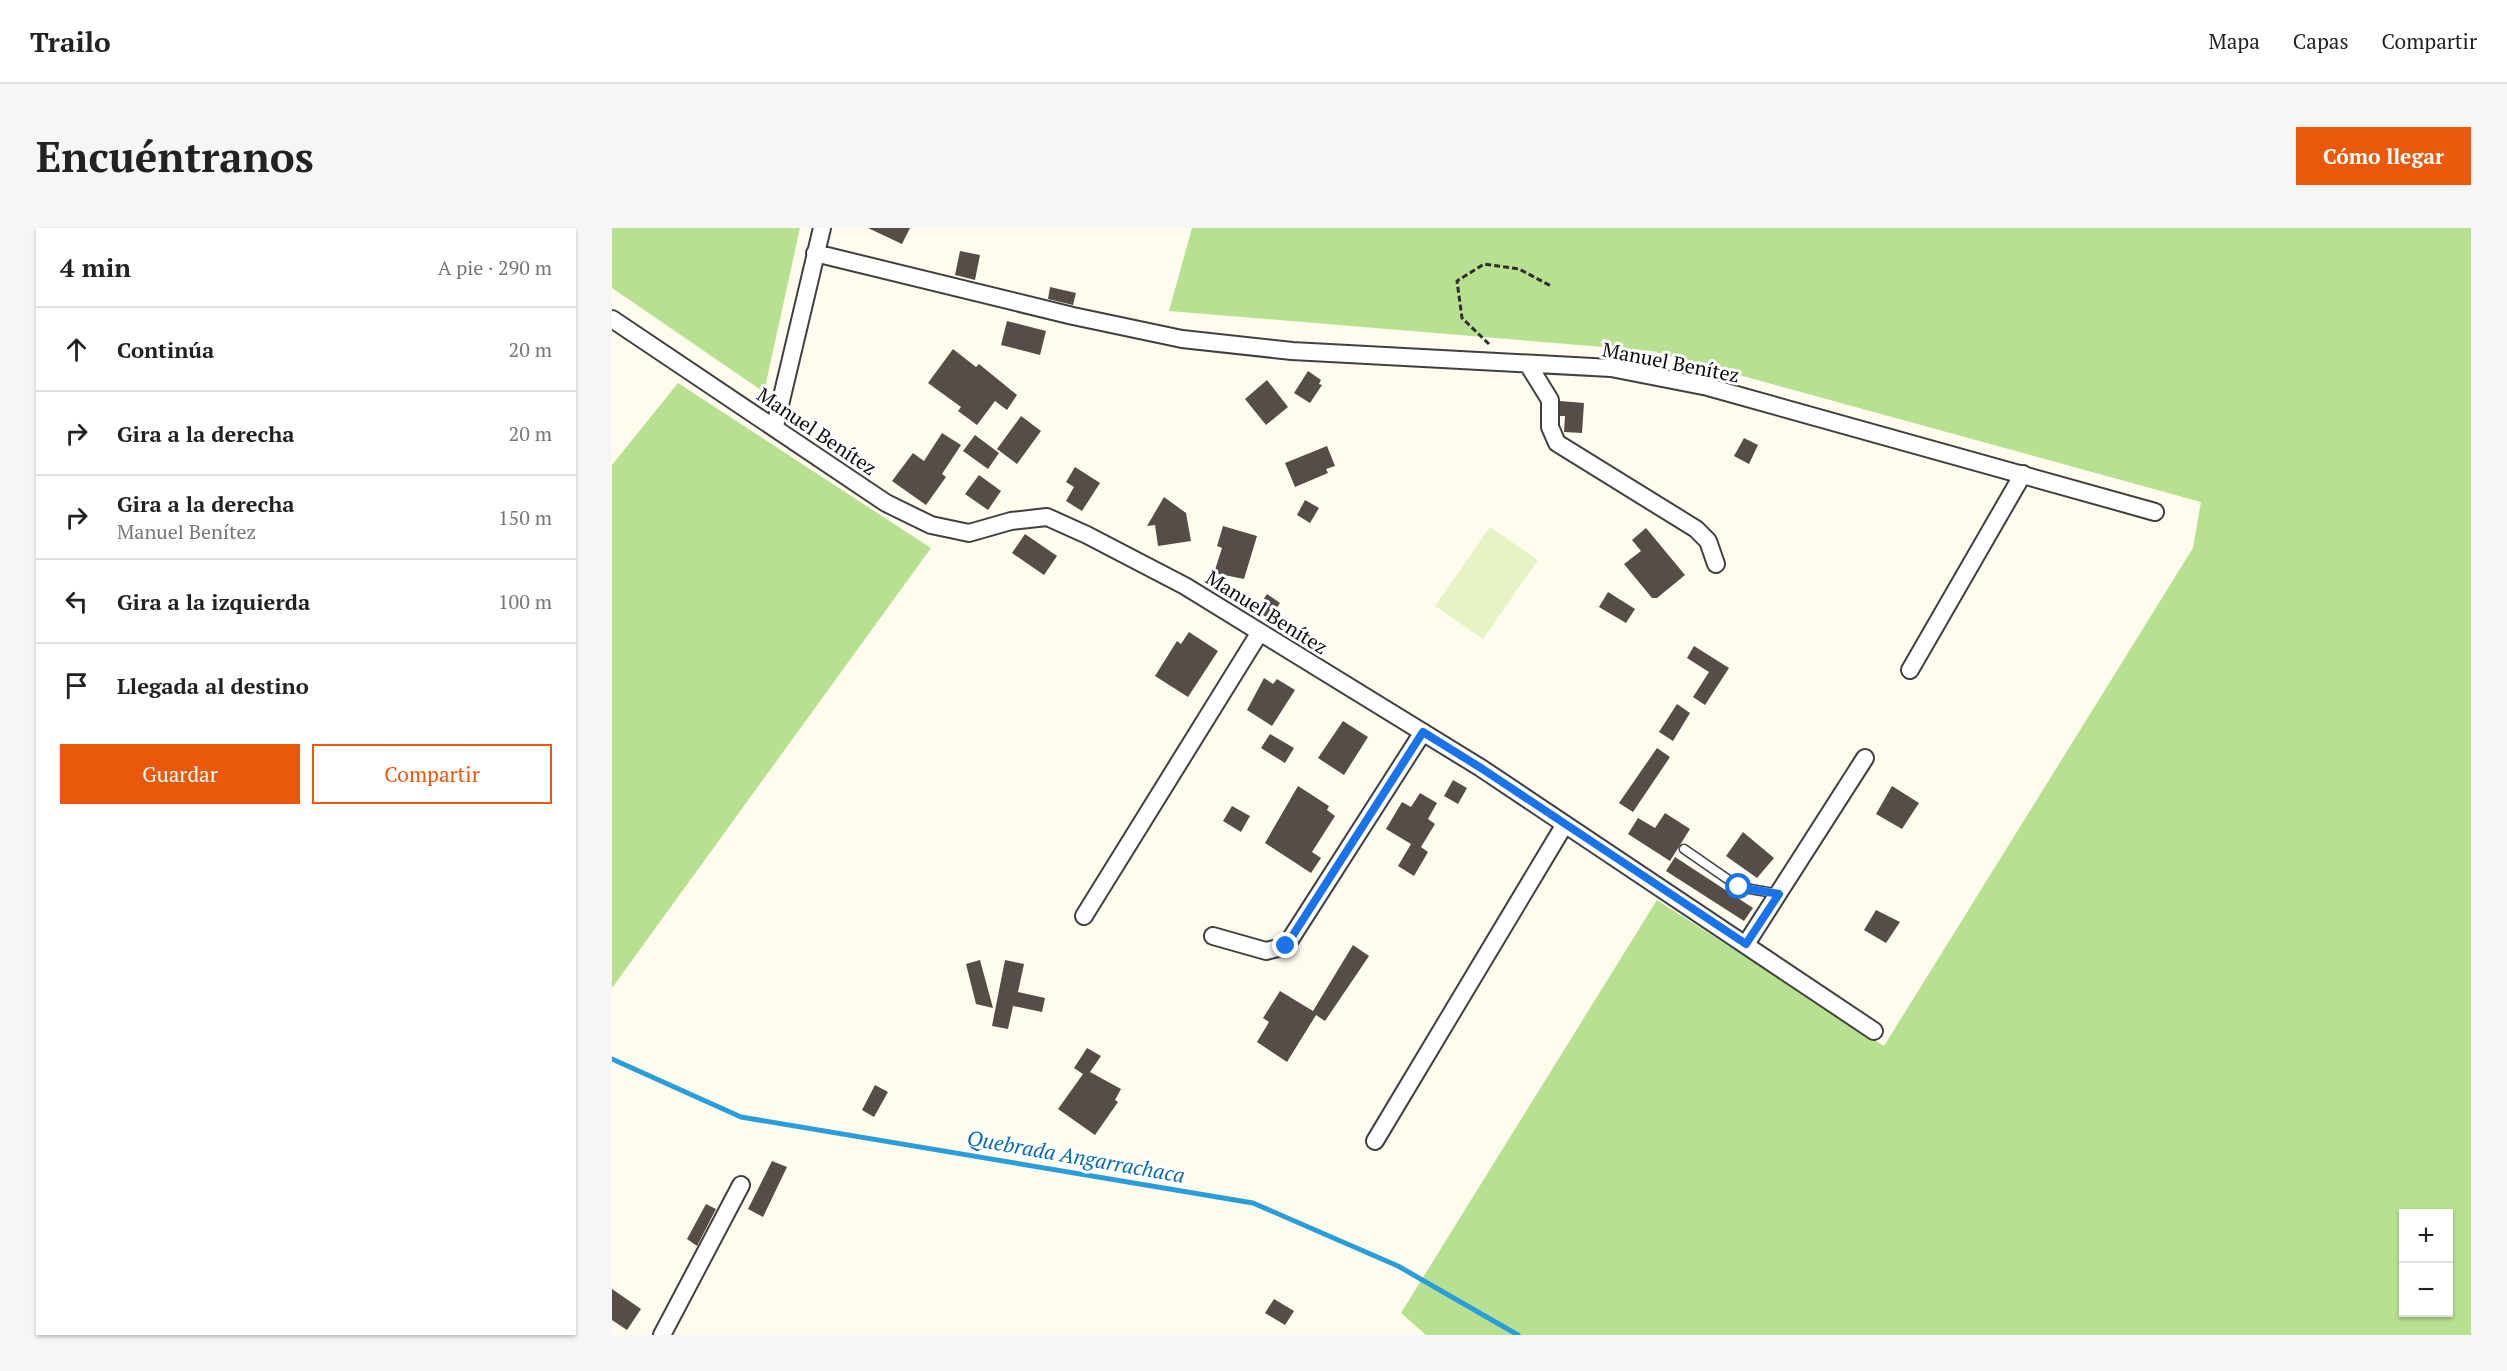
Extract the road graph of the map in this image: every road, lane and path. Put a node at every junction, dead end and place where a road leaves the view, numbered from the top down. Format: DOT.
graph roads {
  1 [pos="822,228"];
  2 [pos="815,253"];
  3 [pos="1551,286"];
  4 [pos="612,319"];
  5 [pos="1496,350"];
  6 [pos="1528,366"];
  7 [pos="775,426"];
  8 [pos="2023,474"];
  9 [pos="2155,512"];
  10 [pos="1716,564"];
  11 [pos="1260,633"];
  12 [pos="1910,669"];
  13 [pos="1423,732"];
  14 [pos="1865,758"];
  15 [pos="1565,824"];
  16 [pos="1684,849"];
  17 [pos="1779,894"];
  18 [pos="1084,916"];
  19 [pos="1214,936"];
  20 [pos="1746,944"];
  21 [pos="1874,1031"];
  22 [pos="1376,1141"];
  23 [pos="741,1185"];
  24 [pos="662,1335"];
  1 -- 2 [label="street"];
  2 -- 6 [label="street, Manuel Benítez"];
  2 -- 7 [label="street"];
  3 -- 5 [label="path"];
  4 -- 7 [label="street, Manuel Benítez"];
  6 -- 8 [label="street, Manuel Benítez"];
  6 -- 10 [label="street"];
  7 -- 11 [label="street, Manuel Benítez"];
  8 -- 9 [label="street, Manuel Benítez"];
  8 -- 12 [label="street"];
  11 -- 13 [label="street, Manuel Benítez"];
  11 -- 18 [label="street"];
  13 -- 15 [label="street, Manuel Benítez"];
  13 -- 19 [label="street"];
  14 -- 17 [label="street"];
  15 -- 20 [label="street, Manuel Benítez"];
  15 -- 22 [label="street"];
  16 -- 17 [label="lane"];
  17 -- 20 [label="street"];
  20 -- 21 [label="street, Manuel Benítez"];
  23 -- 24 [label="street"];
}
